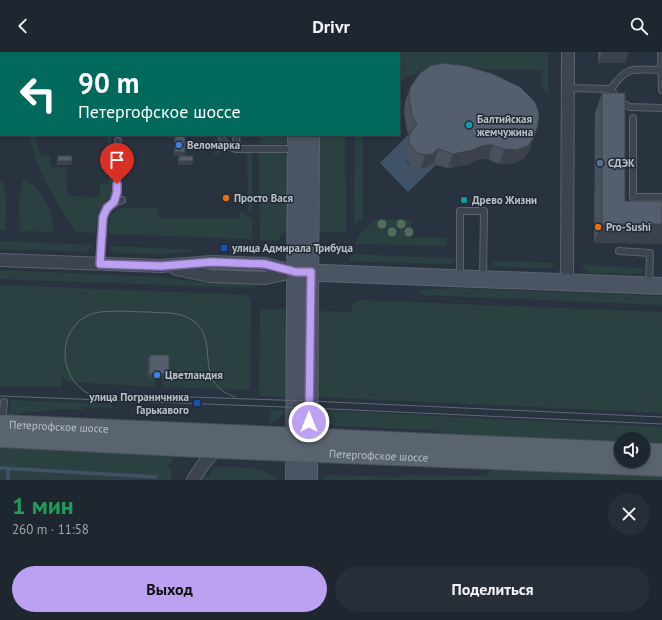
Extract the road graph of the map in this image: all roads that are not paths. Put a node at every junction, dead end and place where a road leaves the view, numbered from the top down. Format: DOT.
graph roads {
  1 [pos="568,52"];
  2 [pos="662,52"];
  3 [pos="661,70"];
  4 [pos="568,88"];
  5 [pos="611,89"];
  6 [pos="662,90"];
  7 [pos="662,108"];
  8 [pos="633,118"];
  9 [pos="221,136"];
  10 [pos="236,136"];
  11 [pos="118,141"];
  12 [pos="303,142"];
  13 [pos="237,149"];
  14 [pos="662,197"];
  15 [pos="122,200"];
  16 [pos="114,202"];
  17 [pos="619,252"];
  18 [pos="0,260"];
  19 [pos="100,264"];
  20 [pos="303,272"];
  21 [pos="460,278"];
  22 [pos="483,279"];
  23 [pos="567,282"];
  24 [pos="656,286"];
  25 [pos="4,402"];
  26 [pos="1,429"];
  27 [pos="302,444"];
  28 [pos="218,449"];
  29 [pos="614,452"];
  30 [pos="650,452"];
  31 [pos="662,453"];
  32 [pos="662,467"];
  33 [pos="193,480"];
  34 [pos="294,480"];
  35 [pos="309,480"];
  1 -- 4 [label="street"];
  2 -- 3 [label="lane"];
  3 -- 5 [label="lane"];
  3 -- 6 [label="lane"];
  4 -- 5 [label="lane"];
  4 -- 23 [label="street"];
  5 -- 7 [label="lane"];
  8 -- 14 [label="lane"];
  9 -- 13 [label="lane"];
  10 -- 13 [label="lane"];
  11 -- 16 [label="lane"];
  12 -- 13 [label="lane"];
  12 -- 20 [label="street"];
  15 -- 16 [label="lane"];
  16 -- 19 [label="lane"];
  17 -- 24 [label="lane"];
  18 -- 19 [label="street"];
  19 -- 20 [label="street"];
  20 -- 21 [label="street"];
  20 -- 27 [label="street"];
  21 -- 22 [label="street"];
  21 -- 22 [label="lane"];
  22 -- 23 [label="street"];
  23 -- 24 [label="street"];
  25 -- 26 [label="lane"];
  26 -- 27 [label="main road, Петергофское шоссе"];
  26 -- 28 [label="main road, Петергофское шоссе"];
  27 -- 28 [label="main road, Петергофское шоссе"];
  27 -- 29 [label="main road, Петергофское шоссе"];
  27 -- 32 [label="main road, Петергофское шоссе"];
  27 -- 34 [label="street"];
  27 -- 35 [label="street"];
  28 -- 33 [label="street"];
  30 -- 31 [label="main road"];
}
